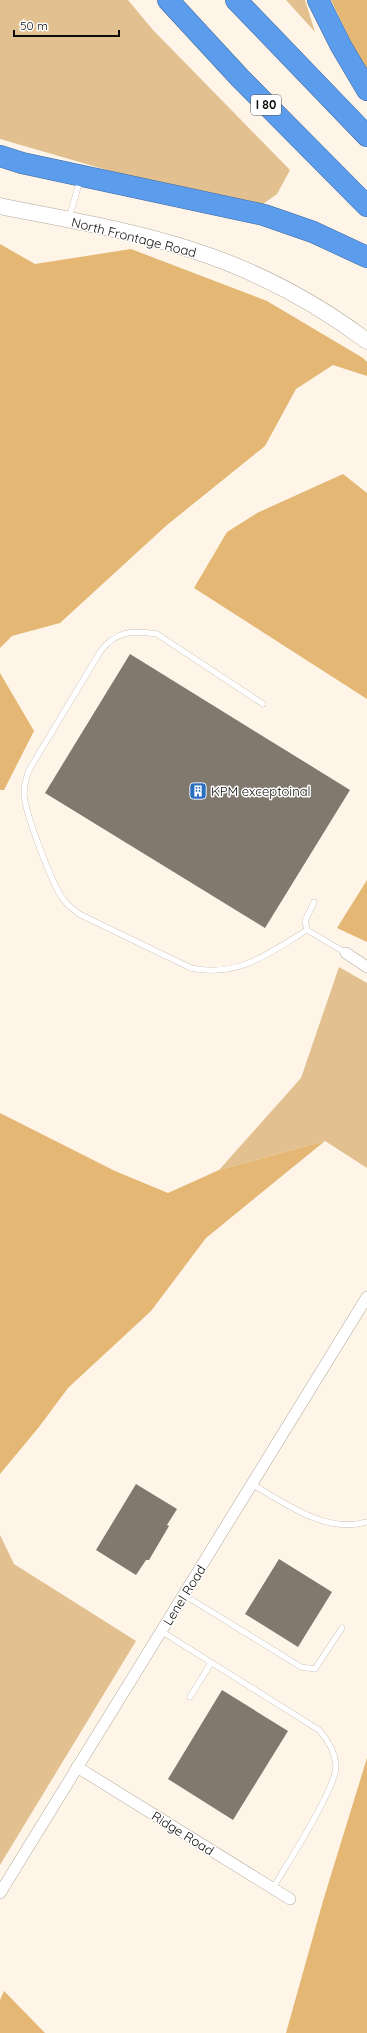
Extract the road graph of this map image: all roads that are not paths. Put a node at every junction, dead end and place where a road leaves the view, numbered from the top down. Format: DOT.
graph roads {
  1 [pos="168,0"];
  2 [pos="236,0"];
  3 [pos="318,0"];
  4 [pos="367,90"];
  5 [pos="367,136"];
  6 [pos="0,156"];
  7 [pos="81,175"];
  8 [pos="0,206"];
  9 [pos="367,206"];
  10 [pos="68,220"];
  11 [pos="367,257"];
  12 [pos="367,341"];
  13 [pos="263,704"];
  14 [pos="314,902"];
  15 [pos="306,930"];
  16 [pos="346,954"];
  17 [pos="367,967"];
  18 [pos="367,1297"];
  19 [pos="252,1484"];
  20 [pos="367,1522"];
  21 [pos="184,1595"];
  22 [pos="342,1628"];
  23 [pos="161,1631"];
  24 [pos="211,1663"];
  25 [pos="190,1697"];
  26 [pos="77,1768"];
  27 [pos="273,1888"];
  28 [pos="0,1893"];
  29 [pos="290,1899"];
  1 -- 9 [label="highway, I 80"];
  2 -- 5 [label="highway"];
  3 -- 4 [label="highway"];
  6 -- 7 [label="highway"];
  7 -- 10 [label="lane"];
  7 -- 11 [label="highway"];
  8 -- 10 [label="main road, North Frontage Road"];
  10 -- 12 [label="main road, North Frontage Road"];
  13 -- 15 [label="lane"];
  14 -- 15 [label="lane"];
  15 -- 16 [label="lane"];
  16 -- 17 [label="street"];
  18 -- 19 [label="street, Lenel Road"];
  19 -- 20 [label="lane"];
  19 -- 21 [label="street, Lenel Road"];
  21 -- 22 [label="lane"];
  21 -- 23 [label="street, Lenel Road"];
  23 -- 24 [label="lane"];
  23 -- 26 [label="street, Lenel Road"];
  24 -- 25 [label="lane"];
  24 -- 27 [label="lane"];
  26 -- 27 [label="street, Ridge Road"];
  26 -- 28 [label="street, Lenel Road"];
  27 -- 29 [label="street, Ridge Road"];
}
